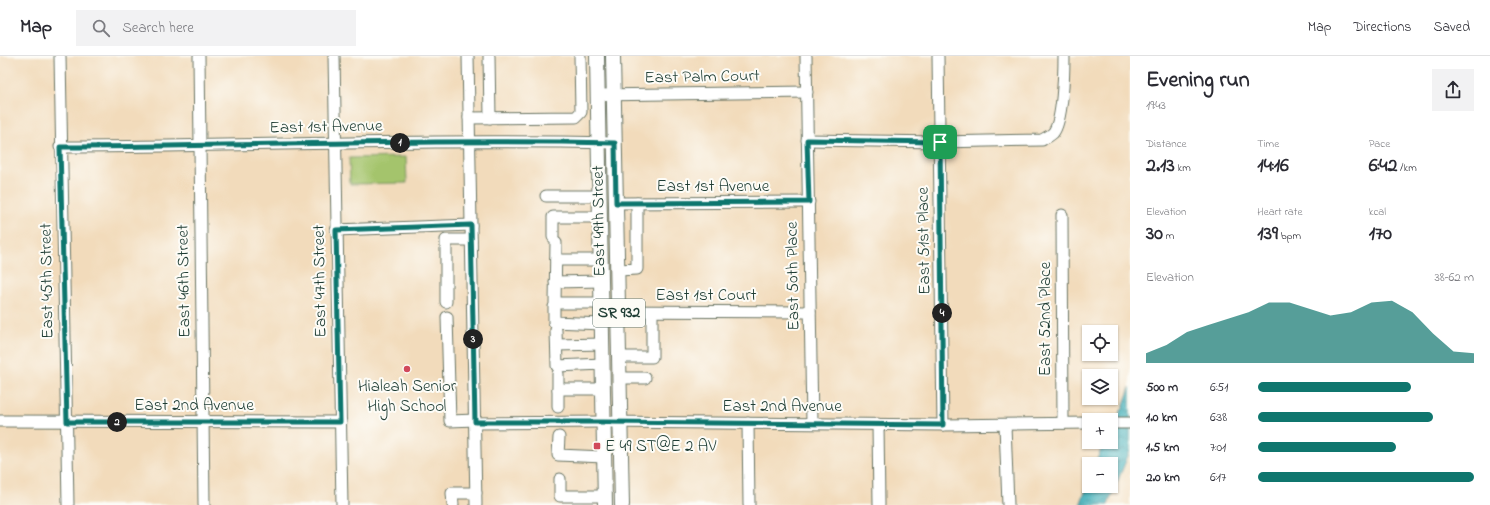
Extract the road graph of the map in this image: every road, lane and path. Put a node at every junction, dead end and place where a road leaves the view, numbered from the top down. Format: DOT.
graph roads {
  1 [pos="60,56"];
  2 [pos="199,56"];
  3 [pos="334,56"];
  4 [pos="468,56"];
  5 [pos="489,56"];
  6 [pos="580,56"];
  7 [pos="597,56"];
  8 [pos="613,56"];
  9 [pos="806,56"];
  10 [pos="938,56"];
  11 [pos="1064,56"];
  12 [pos="806,92"];
  13 [pos="598,95"];
  14 [pos="614,95"];
  15 [pos="469,118"];
  16 [pos="490,118"];
  17 [pos="807,140"];
  18 [pos="599,142"];
  19 [pos="940,142"];
  20 [pos="334,143"];
  21 [pos="469,143"];
  22 [pos="615,143"];
  23 [pos="199,146"];
  24 [pos="60,147"];
  25 [pos="546,196"];
  26 [pos="600,196"];
  27 [pos="809,202"];
  28 [pos="616,203"];
  29 [pos="637,203"];
  30 [pos="1062,215"];
  31 [pos="600,217"];
  32 [pos="471,225"];
  33 [pos="336,230"];
  34 [pos="471,240"];
  35 [pos="556,260"];
  36 [pos="601,260"];
  37 [pos="618,270"];
  38 [pos="601,281"];
  39 [pos="555,282"];
  40 [pos="446,302"];
  41 [pos="554,308"];
  42 [pos="618,312"];
  43 [pos="652,312"];
  44 [pos="810,312"];
  45 [pos="602,313"];
  46 [pos="447,317"];
  47 [pos="556,330"];
  48 [pos="602,344"];
  49 [pos="557,345"];
  50 [pos="619,357"];
  51 [pos="603,364"];
  52 [pos="558,374"];
  53 [pos="620,378"];
  54 [pos="645,378"];
  55 [pos="558,389"];
  56 [pos="603,389"];
  57 [pos="558,407"];
  58 [pos="0,421"];
  59 [pos="475,421"];
  60 [pos="67,422"];
  61 [pos="202,422"];
  62 [pos="340,422"];
  63 [pos="604,422"];
  64 [pos="620,422"];
  65 [pos="748,423"];
  66 [pos="1063,423"];
  67 [pos="1082,423"];
  68 [pos="1118,423"];
  69 [pos="1130,423"];
  70 [pos="812,424"];
  71 [pos="878,424"];
  72 [pos="943,425"];
  73 [pos="1005,425"];
  74 [pos="559,437"];
  75 [pos="604,457"];
  76 [pos="560,479"];
  77 [pos="476,493"];
  78 [pos="605,500"];
  79 [pos="68,505"];
  80 [pos="204,505"];
  81 [pos="342,505"];
  82 [pos="453,505"];
  83 [pos="476,505"];
  84 [pos="622,505"];
  85 [pos="749,505"];
  86 [pos="879,505"];
  87 [pos="1008,505"];
  1 -- 24 [label="street, East 45th Street"];
  2 -- 23 [label="street, East 46th Street"];
  3 -- 20 [label="street, East 47th Street"];
  4 -- 15 [label="street"];
  5 -- 16 [label="street"];
  6 -- 16 [label="street"];
  7 -- 13 [label="main road, East 49th Street / SR 932"];
  8 -- 14 [label="main road, East 49th Street / SR 932"];
  9 -- 12 [label="street, East 50th Place"];
  10 -- 19 [label="street, East 51st Place"];
  11 -- 19 [label="street"];
  12 -- 14 [label="street, East Palm Court"];
  12 -- 17 [label="street, East 50th Place"];
  13 -- 14 [label="street, East Palm Court"];
  13 -- 18 [label="main road, East 49th Street / SR 932"];
  14 -- 22 [label="main road, East 49th Street / SR 932"];
  15 -- 16 [label="street"];
  15 -- 21 [label="street"];
  17 -- 19 [label="street"];
  17 -- 27 [label="street, East 50th Place"];
  18 -- 21 [label="street, East 1st Avenue"];
  18 -- 22 [label="street, East 1st Avenue"];
  18 -- 26 [label="main road, East 49th Street / SR 932"];
  19 -- 72 [label="street, East 51st Place"];
  20 -- 21 [label="street, East 1st Avenue"];
  20 -- 23 [label="street, East 1st Avenue"];
  20 -- 33 [label="street, East 47th Street"];
  21 -- 32 [label="street"];
  22 -- 28 [label="main road, East 49th Street / SR 932"];
  23 -- 24 [label="street, East 1st Avenue"];
  23 -- 61 [label="street, East 46th Street"];
  24 -- 60 [label="street, East 45th Street"];
  25 -- 26 [label="street"];
  26 -- 31 [label="main road, East 49th Street / SR 932"];
  27 -- 29 [label="street, East 1st Avenue"];
  27 -- 44 [label="street, East 50th Place"];
  28 -- 29 [label="street, East 1st Avenue"];
  28 -- 37 [label="main road, East 49th Street / SR 932"];
  29 -- 37 [label="street"];
  30 -- 66 [label="street, East 52nd Place"];
  31 -- 35 [label="street"];
  31 -- 36 [label="main road, East 49th Street / SR 932"];
  32 -- 33 [label="street"];
  32 -- 34 [label="street"];
  33 -- 62 [label="street, East 47th Street"];
  34 -- 40 [label="street"];
  34 -- 59 [label="street"];
  35 -- 36 [label="street"];
  35 -- 39 [label="street"];
  36 -- 38 [label="main road, East 49th Street / SR 932"];
  37 -- 42 [label="main road, East 49th Street / SR 932"];
  38 -- 39 [label="street"];
  38 -- 45 [label="main road, East 49th Street / SR 932"];
  39 -- 45 [label="street"];
  41 -- 45 [label="street"];
  42 -- 43 [label="street, East 1st Court"];
  42 -- 45 [label="street, East 1st Court"];
  42 -- 50 [label="main road, East 49th Street / SR 932"];
  43 -- 44 [label="street, East 1st Court"];
  43 -- 50 [label="street"];
  44 -- 70 [label="street, East 50th Place"];
  45 -- 48 [label="main road, East 49th Street / SR 932"];
  46 -- 59 [label="street, East 2nd Avenue"];
  47 -- 49 [label="street"];
  48 -- 49 [label="street"];
  48 -- 51 [label="main road, East 49th Street / SR 932"];
  49 -- 51 [label="street"];
  50 -- 53 [label="main road, East 49th Street / SR 932"];
  51 -- 56 [label="main road, East 49th Street / SR 932"];
  52 -- 55 [label="street"];
  53 -- 54 [label="street"];
  53 -- 64 [label="main road, East 49th Street / SR 932"];
  55 -- 56 [label="street"];
  55 -- 57 [label="street"];
  56 -- 63 [label="main road, East 49th Street / SR 932"];
  58 -- 60 [label="street, East 2nd Avenue"];
  59 -- 63 [label="street, East 2nd Avenue"];
  59 -- 77 [label="street"];
  60 -- 61 [label="street, East 2nd Avenue"];
  60 -- 79 [label="street, East 45th Street"];
  61 -- 62 [label="street, East 2nd Avenue"];
  61 -- 80 [label="street, East 46th Street"];
  62 -- 81 [label="street, East 47th Street"];
  63 -- 64 [label="street, East 2nd Avenue"];
  63 -- 75 [label="main road, East 49th Street / SR 932"];
  64 -- 65 [label="street, East 2nd Avenue"];
  64 -- 84 [label="main road, East 49th Street / SR 932"];
  65 -- 70 [label="street, East 2nd Avenue"];
  65 -- 85 [label="street"];
  66 -- 67 [label="street, East 2nd Avenue"];
  66 -- 73 [label="street, East 2nd Avenue"];
  68 -- 69 [label="street"];
  70 -- 71 [label="street, East 2nd Avenue"];
  71 -- 72 [label="street, East 2nd Avenue"];
  71 -- 86 [label="street"];
  72 -- 73 [label="street, East 2nd Avenue"];
  73 -- 87 [label="street"];
  74 -- 75 [label="street"];
  75 -- 78 [label="main road, East 49th Street / SR 932"];
  76 -- 78 [label="street"];
  77 -- 82 [label="street"];
  77 -- 83 [label="street"];
}
